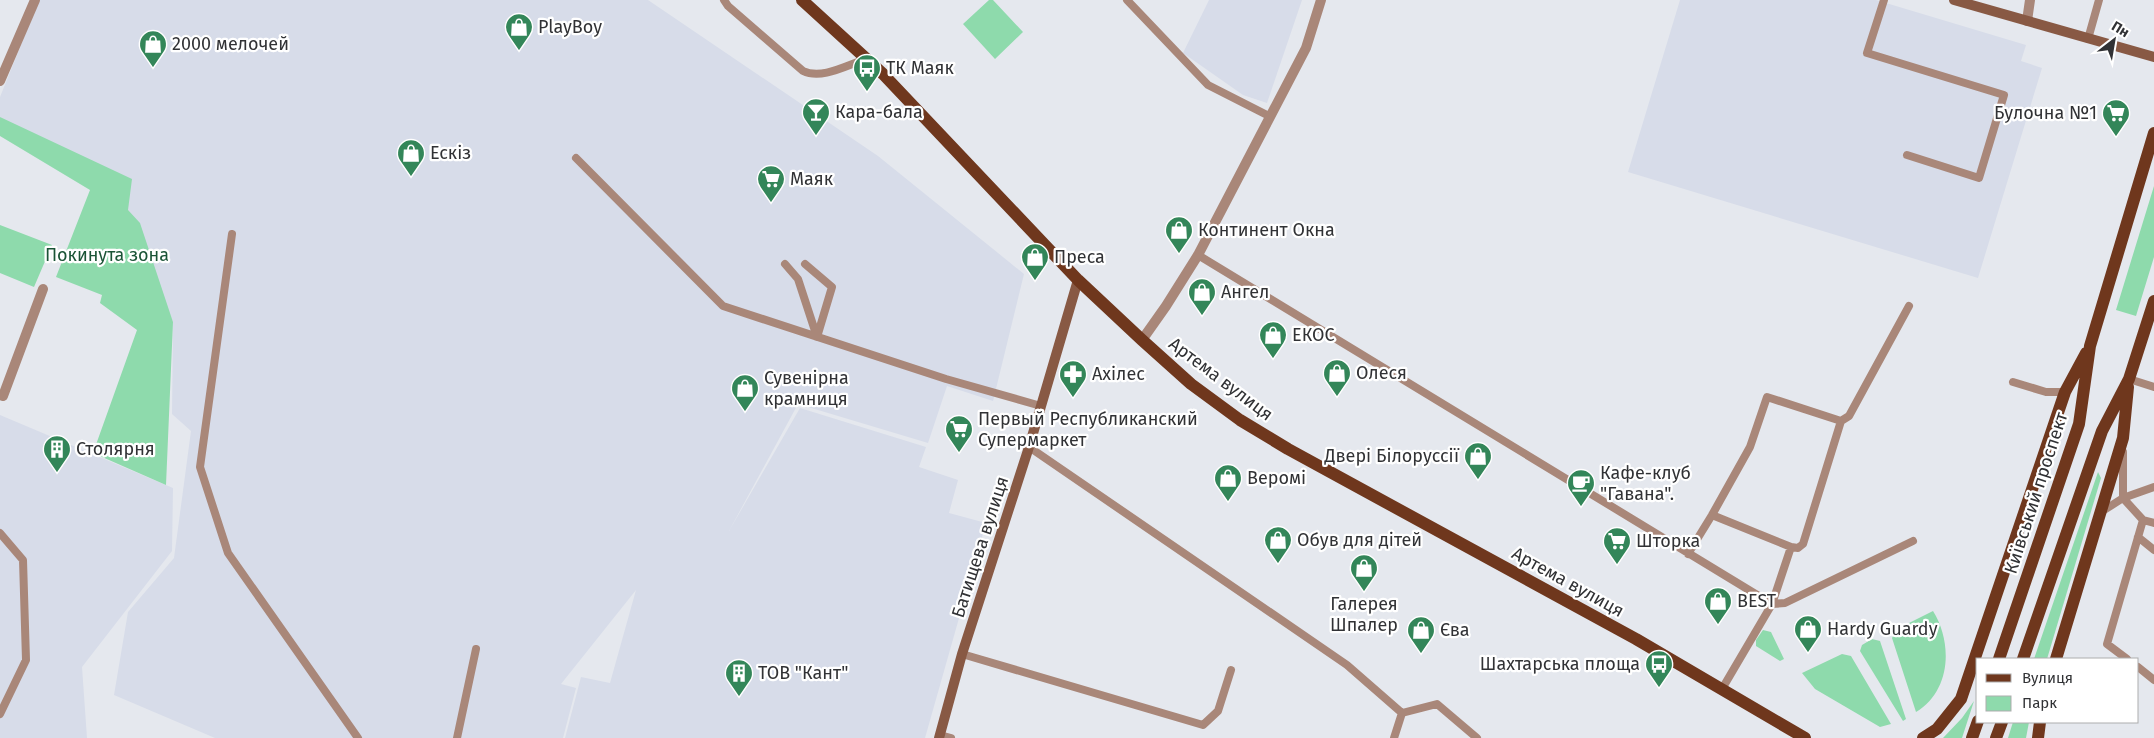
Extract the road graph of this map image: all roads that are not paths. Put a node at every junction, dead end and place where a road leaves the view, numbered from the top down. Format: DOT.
graph roads {
  1 [pos="35,0"];
  2 [pos="724,0"];
  3 [pos="802,0"];
  4 [pos="1126,0"];
  5 [pos="1321,0"];
  6 [pos="1884,0"];
  7 [pos="1954,0"];
  8 [pos="2030,0"];
  9 [pos="2099,0"];
  10 [pos="2027,21"];
  11 [pos="2088,39"];
  12 [pos="2154,57"];
  13 [pos="866,59"];
  14 [pos="0,81"];
  15 [pos="1269,116"];
  16 [pos="2154,134"];
  17 [pos="1907,156"];
  18 [pos="576,158"];
  19 [pos="232,234"];
  20 [pos="1198,255"];
  21 [pos="785,264"];
  22 [pos="805,264"];
  23 [pos="1078,280"];
  24 [pos="43,289"];
  25 [pos="2154,301"];
  26 [pos="1909,306"];
  27 [pos="817,337"];
  28 [pos="1142,340"];
  29 [pos="2090,346"];
  30 [pos="2129,379"];
  31 [pos="2014,382"];
  32 [pos="2154,387"];
  33 [pos="2065,392"];
  34 [pos="0,395"];
  35 [pos="1041,406"];
  36 [pos="1841,421"];
  37 [pos="2123,438"];
  38 [pos="1029,447"];
  39 [pos="2154,487"];
  40 [pos="2123,498"];
  41 [pos="2101,512"];
  42 [pos="1712,515"];
  43 [pos="2143,520"];
  44 [pos="2154,523"];
  45 [pos="0,533"];
  46 [pos="2138,537"];
  47 [pos="1913,541"];
  48 [pos="1791,547"];
  49 [pos="2154,550"];
  50 [pos="1688,554"];
  51 [pos="1772,604"];
  52 [pos="476,649"];
  53 [pos="962,654"];
  54 [pos="1999,658"];
  55 [pos="2023,658"];
  56 [pos="2056,658"];
  57 [pos="2126,658"];
  58 [pos="2139,668"];
  59 [pos="1231,670"];
  60 [pos="2154,680"];
  61 [pos="1722,689"];
  62 [pos="1402,713"];
  63 [pos="0,714"];
  64 [pos="1977,723"];
  65 [pos="2002,723"];
  66 [pos="2040,723"];
  67 [pos="943,737"];
  68 [pos="358,738"];
  69 [pos="457,738"];
  70 [pos="1394,738"];
  71 [pos="1477,738"];
  72 [pos="1805,738"];
  73 [pos="1923,738"];
  74 [pos="1972,738"];
  75 [pos="1996,738"];
  76 [pos="2038,738"];
  1 -- 14 [label="street"];
  2 -- 13 [label="lane"];
  3 -- 13 [label="main road, Артема вулиця"];
  4 -- 15 [label="lane"];
  5 -- 15 [label="street"];
  6 -- 17 [label="lane"];
  7 -- 10 [label="street"];
  8 -- 10 [label="street"];
  9 -- 11 [label="lane"];
  10 -- 11 [label="street"];
  11 -- 12 [label="street"];
  13 -- 23 [label="main road, Артема вулиця"];
  15 -- 20 [label="street"];
  16 -- 29 [label="main road, Київський проспект"];
  18 -- 27 [label="lane"];
  19 -- 68 [label="lane"];
  20 -- 28 [label="street"];
  20 -- 50 [label="lane"];
  21 -- 27 [label="lane"];
  22 -- 27 [label="lane"];
  23 -- 28 [label="main road, Артема вулиця"];
  23 -- 35 [label="street, Батищева вулиця"];
  24 -- 34 [label="street"];
  25 -- 30 [label="main road"];
  26 -- 36 [label="lane"];
  27 -- 35 [label="lane"];
  28 -- 61 [label="main road, Артема вулиця"];
  29 -- 33 [label="main road"];
  29 -- 54 [label="main road, Київський проспект"];
  30 -- 32 [label="lane"];
  30 -- 37 [label="main road"];
  30 -- 55 [label="main road"];
  31 -- 33 [label="lane"];
  33 -- 73 [label="main road"];
  35 -- 38 [label="street, Батищева вулиця"];
  36 -- 42 [label="lane"];
  36 -- 48 [label="lane"];
  37 -- 40 [label="lane"];
  37 -- 41 [label="main road"];
  38 -- 53 [label="street, Батищева вулиця"];
  38 -- 62 [label="lane"];
  39 -- 40 [label="lane"];
  40 -- 41 [label="lane"];
  40 -- 43 [label="lane"];
  41 -- 56 [label="main road"];
  42 -- 48 [label="lane"];
  42 -- 50 [label="lane"];
  43 -- 44 [label="lane"];
  43 -- 46 [label="lane"];
  45 -- 63 [label="lane"];
  46 -- 49 [label="lane"];
  46 -- 57 [label="lane"];
  47 -- 51 [label="lane"];
  48 -- 51 [label="lane"];
  50 -- 51 [label="lane"];
  51 -- 61 [label="lane"];
  52 -- 69 [label="lane"];
  53 -- 59 [label="lane"];
  53 -- 67 [label="street, Батищева вулиця"];
  58 -- 60 [label="lane"];
  61 -- 72 [label="main road, Артема вулиця"];
  62 -- 70 [label="lane"];
  62 -- 71 [label="lane"];
  64 -- 74 [label="main road"];
  65 -- 75 [label="main road"];
  66 -- 76 [label="main road"];
}
